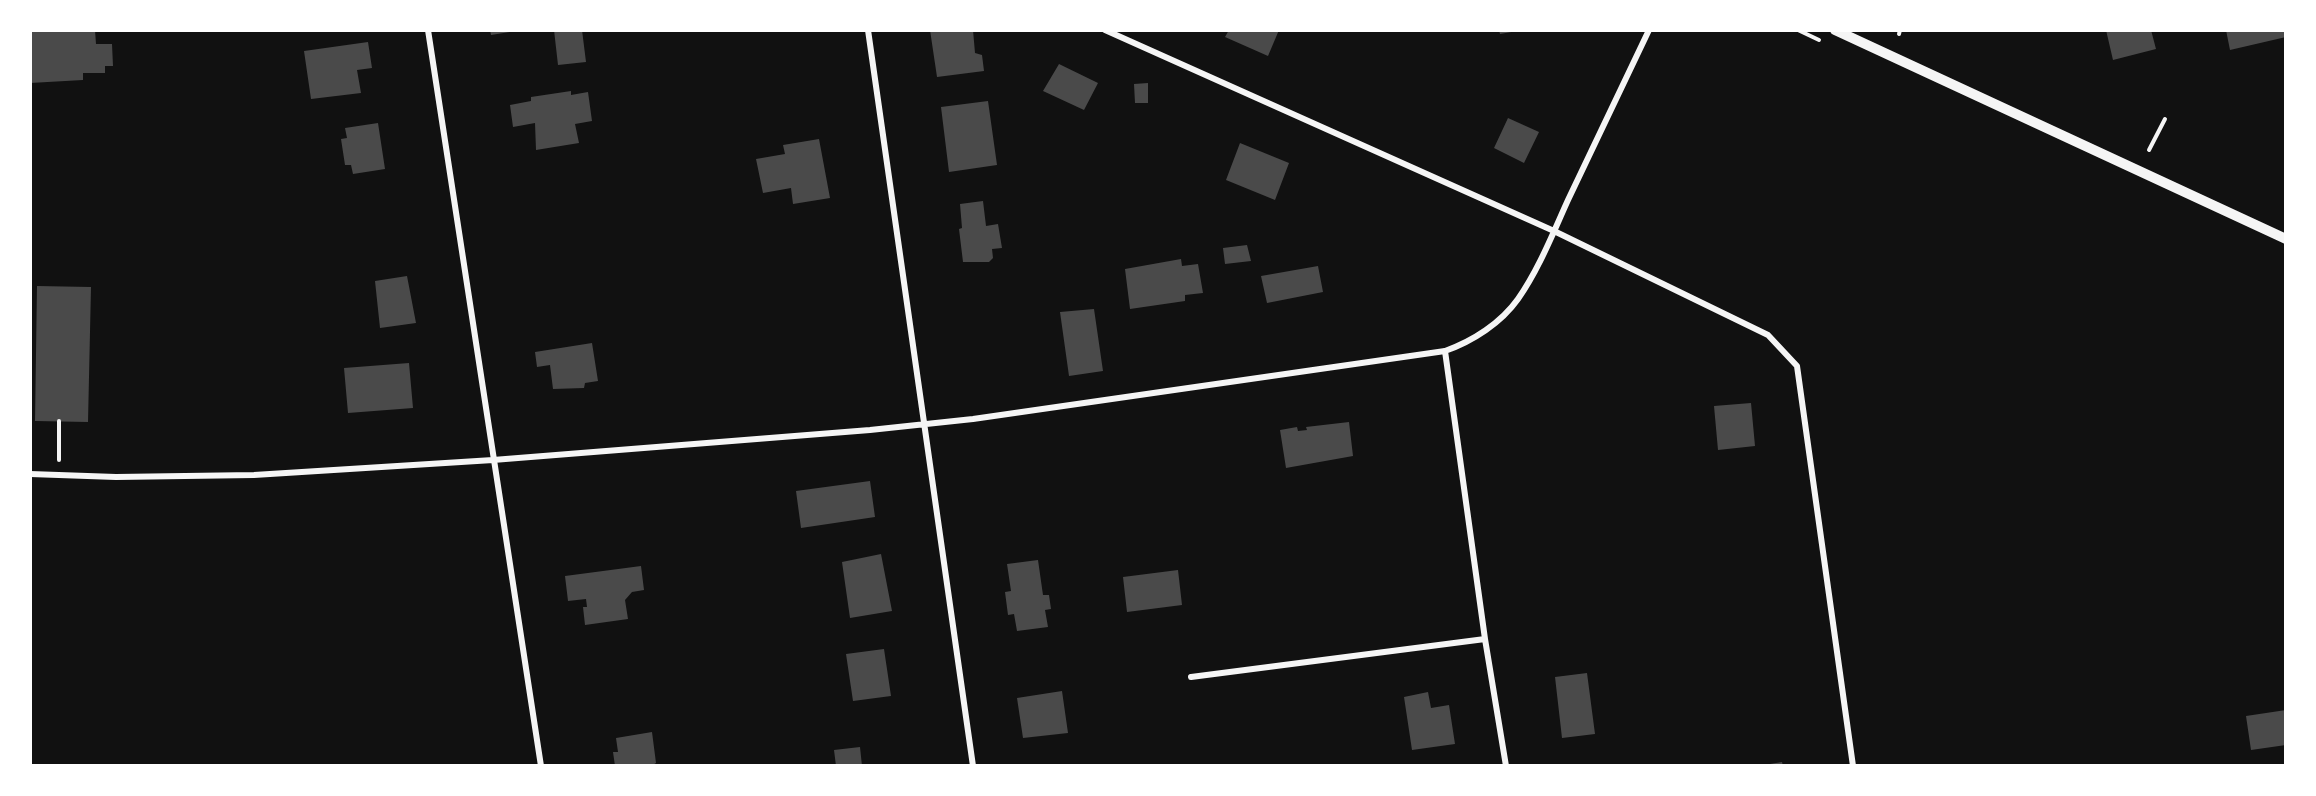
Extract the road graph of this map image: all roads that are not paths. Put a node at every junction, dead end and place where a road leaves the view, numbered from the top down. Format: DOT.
graph roads {
  1 [pos="428,30"];
  2 [pos="868,30"];
  3 [pos="1105,30"];
  4 [pos="1649,30"];
  5 [pos="1835,30"];
  6 [pos="1554,231"];
  7 [pos="2286,239"];
  8 [pos="1445,351"];
  9 [pos="924,424"];
  10 [pos="493,460"];
  11 [pos="30,474"];
  12 [pos="1485,639"];
  13 [pos="1191,677"];
  14 [pos="541,766"];
  15 [pos="973,766"];
  16 [pos="1506,766"];
  17 [pos="1853,766"];
  1 -- 10 [label="street"];
  2 -- 9 [label="street"];
  3 -- 6 [label="street"];
  4 -- 6 [label="street"];
  5 -- 7 [label="street"];
  6 -- 8 [label="street"];
  6 -- 17 [label="street"];
  8 -- 9 [label="street"];
  8 -- 12 [label="street"];
  9 -- 10 [label="street"];
  9 -- 15 [label="street"];
  10 -- 11 [label="street"];
  10 -- 14 [label="street"];
  12 -- 13 [label="street"];
  12 -- 16 [label="street"];
}
